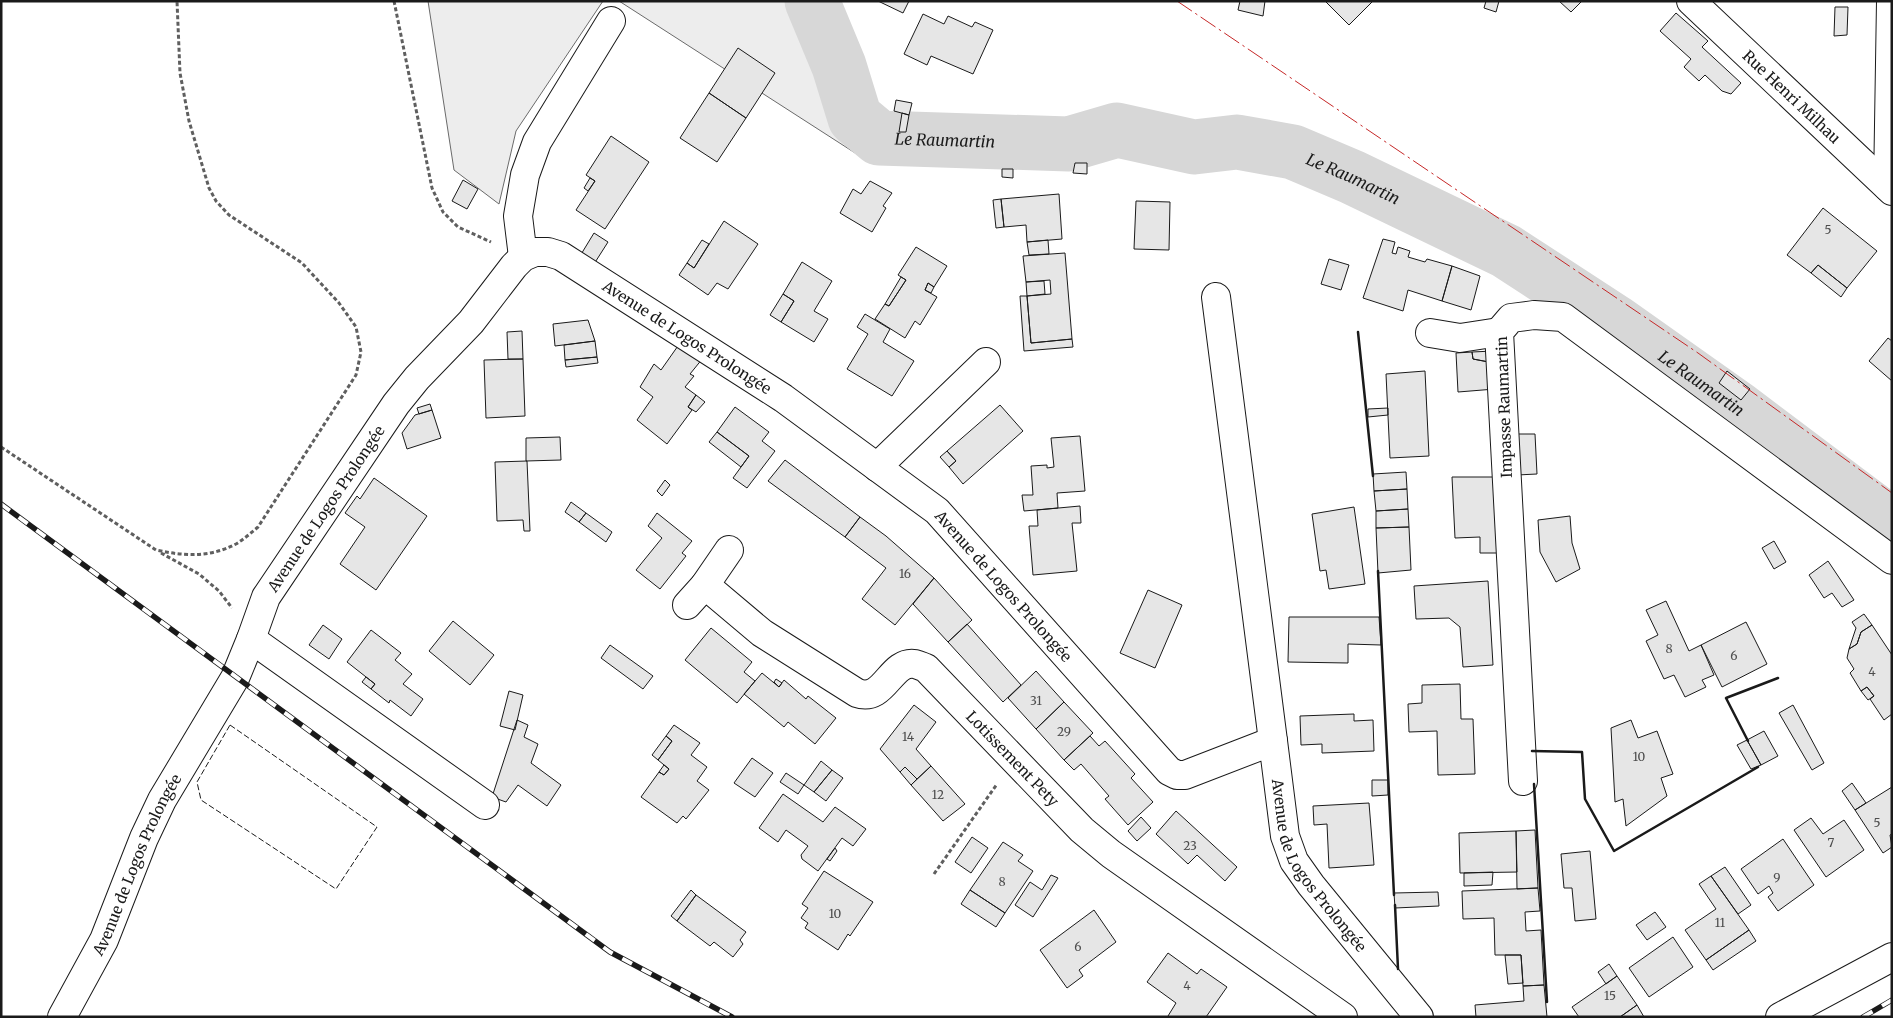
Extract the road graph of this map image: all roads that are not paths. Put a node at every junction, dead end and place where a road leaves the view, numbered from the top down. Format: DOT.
graph roads {
  1 [pos="1691,1"];
  2 [pos="1890,1"];
  3 [pos="611,21"];
  4 [pos="1890,102"];
  5 [pos="1890,189"];
  6 [pos="523,258"];
  7 [pos="1216,297"];
  8 [pos="1499,332"];
  9 [pos="1430,333"];
  10 [pos="986,362"];
  11 [pos="877,467"];
  12 [pos="729,550"];
  13 [pos="1892,560"];
  14 [pos="705,585"];
  15 [pos="687,605"];
  16 [pos="251,639"];
  17 [pos="1272,741"];
  18 [pos="1523,781"];
  19 [pos="485,805"];
  20 [pos="1892,957"];
  21 [pos="62,1017"];
  22 [pos="1343,1017"];
  23 [pos="1419,1017"];
  24 [pos="1780,1017"];
  1 -- 5 [label="street, Rue Henri Milhau"];
  2 -- 4 [label="street"];
  3 -- 6 [label="street"];
  4 -- 5 [label="street"];
  6 -- 11 [label="street, Avenue de Logos Prolongée"];
  6 -- 16 [label="street, Avenue de Logos Prolongée"];
  7 -- 17 [label="street"];
  8 -- 9 [label="street"];
  8 -- 13 [label="street, Impasse Raumartin"];
  8 -- 18 [label="street, Impasse Raumartin"];
  10 -- 11 [label="street"];
  11 -- 17 [label="street, Avenue de Logos Prolongée"];
  12 -- 14 [label="street"];
  14 -- 15 [label="street"];
  14 -- 22 [label="street, Lotissement Pety"];
  16 -- 19 [label="street"];
  16 -- 21 [label="street, Avenue de Logos Prolongée"];
  17 -- 23 [label="street, Avenue de Logos Prolongée"];
  20 -- 24 [label="street"];
}
